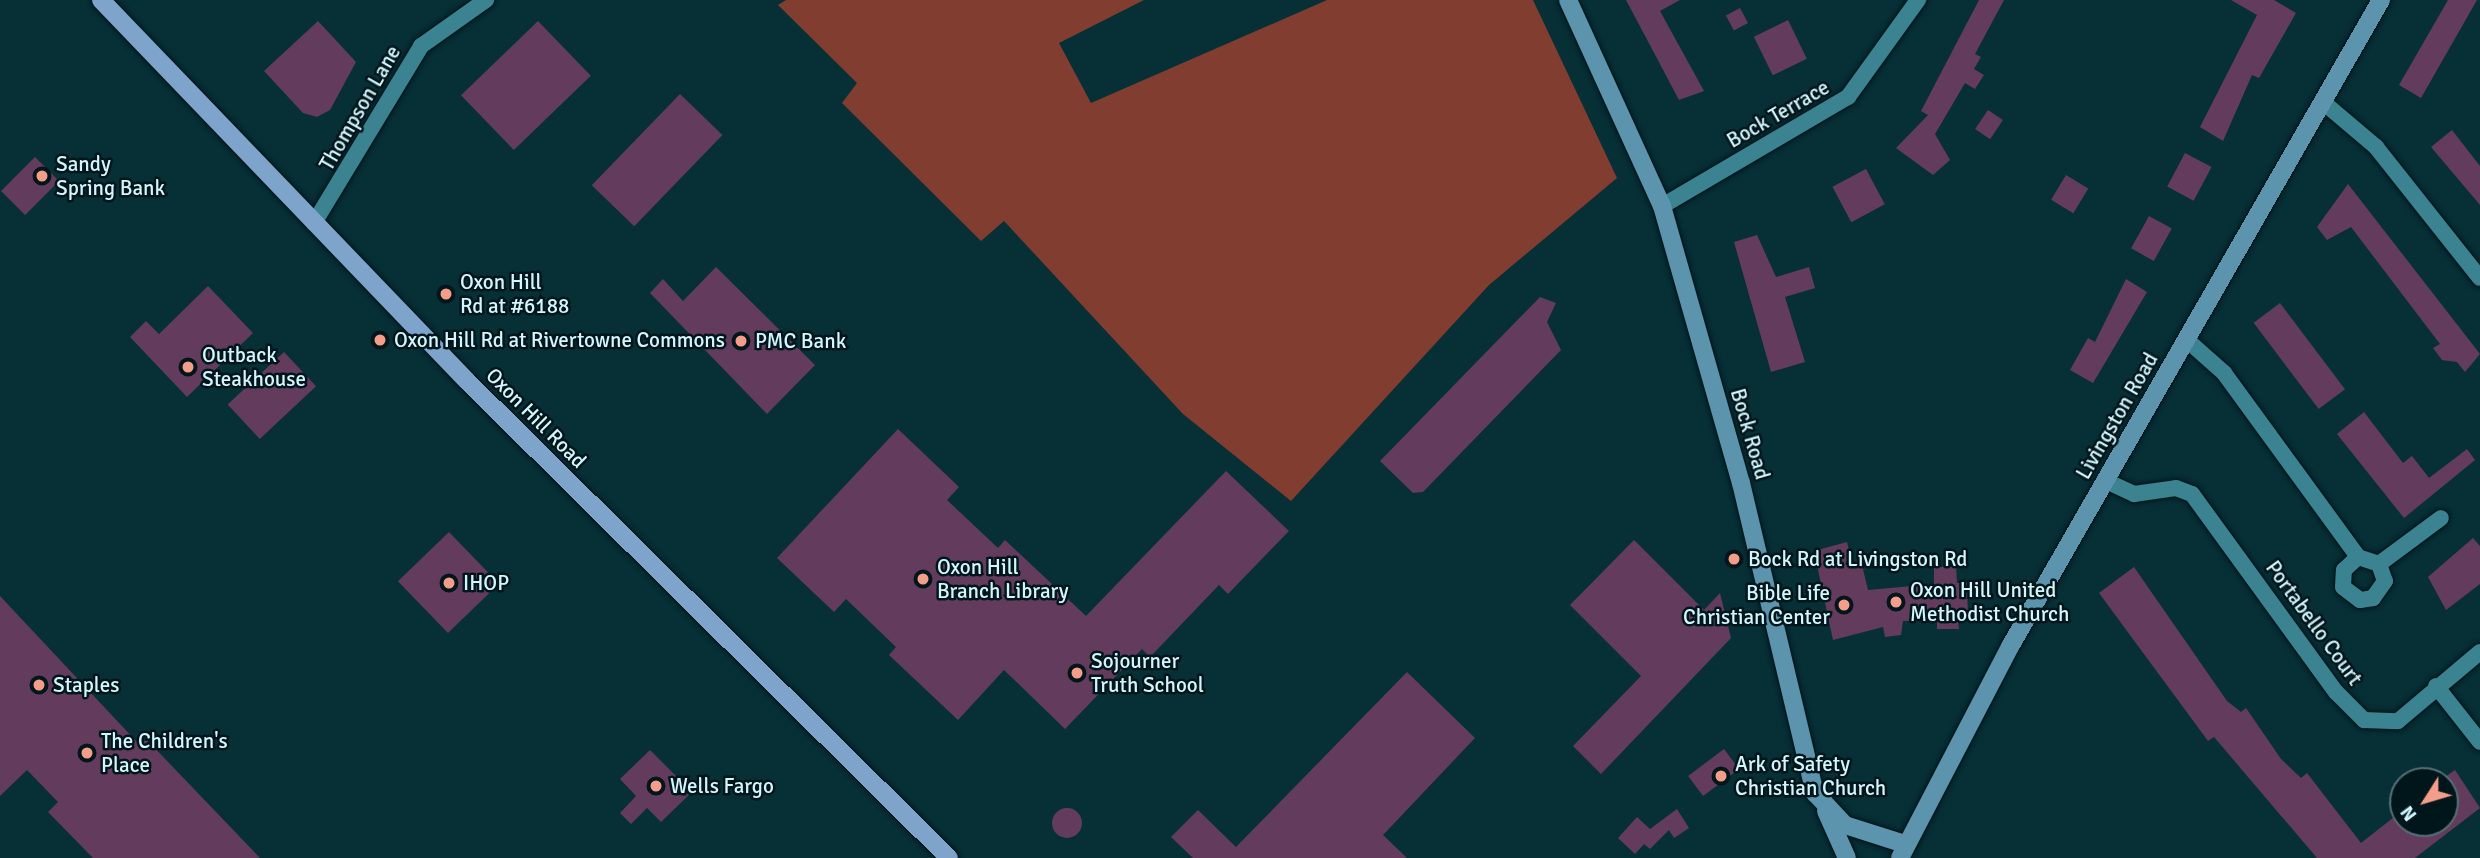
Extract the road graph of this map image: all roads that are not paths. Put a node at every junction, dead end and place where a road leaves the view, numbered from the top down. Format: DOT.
graph roads {
  1 [pos="101,0"];
  2 [pos="486,0"];
  3 [pos="1568,0"];
  4 [pos="1917,0"];
  5 [pos="2381,0"];
  6 [pos="2323,102"];
  7 [pos="1662,206"];
  8 [pos="314,223"];
  9 [pos="2480,278"];
  10 [pos="2187,340"];
  11 [pos="2106,481"];
  12 [pos="2441,518"];
  13 [pos="2358,557"];
  14 [pos="2378,564"];
  15 [pos="2480,652"];
  16 [pos="2436,686"];
  17 [pos="2480,742"];
  18 [pos="1826,811"];
  19 [pos="1902,851"];
  20 [pos="949,858"];
  21 [pos="1847,858"];
  1 -- 8 [label="main road, Oxon Hill Road"];
  2 -- 8 [label="street, Thompson Lane"];
  3 -- 7 [label="main road, Bock Road"];
  4 -- 7 [label="street, Bock Terrace"];
  5 -- 6 [label="main road, Livingston Road"];
  6 -- 9 [label="street"];
  6 -- 10 [label="main road, Livingston Road"];
  7 -- 18 [label="main road, Bock Road"];
  8 -- 20 [label="main road, Oxon Hill Road"];
  10 -- 11 [label="main road, Livingston Road"];
  10 -- 13 [label="street"];
  11 -- 16 [label="street, Portabello Court"];
  11 -- 19 [label="main road, Livingston Road"];
  12 -- 14 [label="street"];
  13 -- 14 [label="street"];
  13 -- 14 [label="street"];
  15 -- 16 [label="street, Portabello Court"];
  16 -- 17 [label="street"];
  18 -- 19 [label="main road"];
  18 -- 21 [label="main road, Bock Road"];
}
